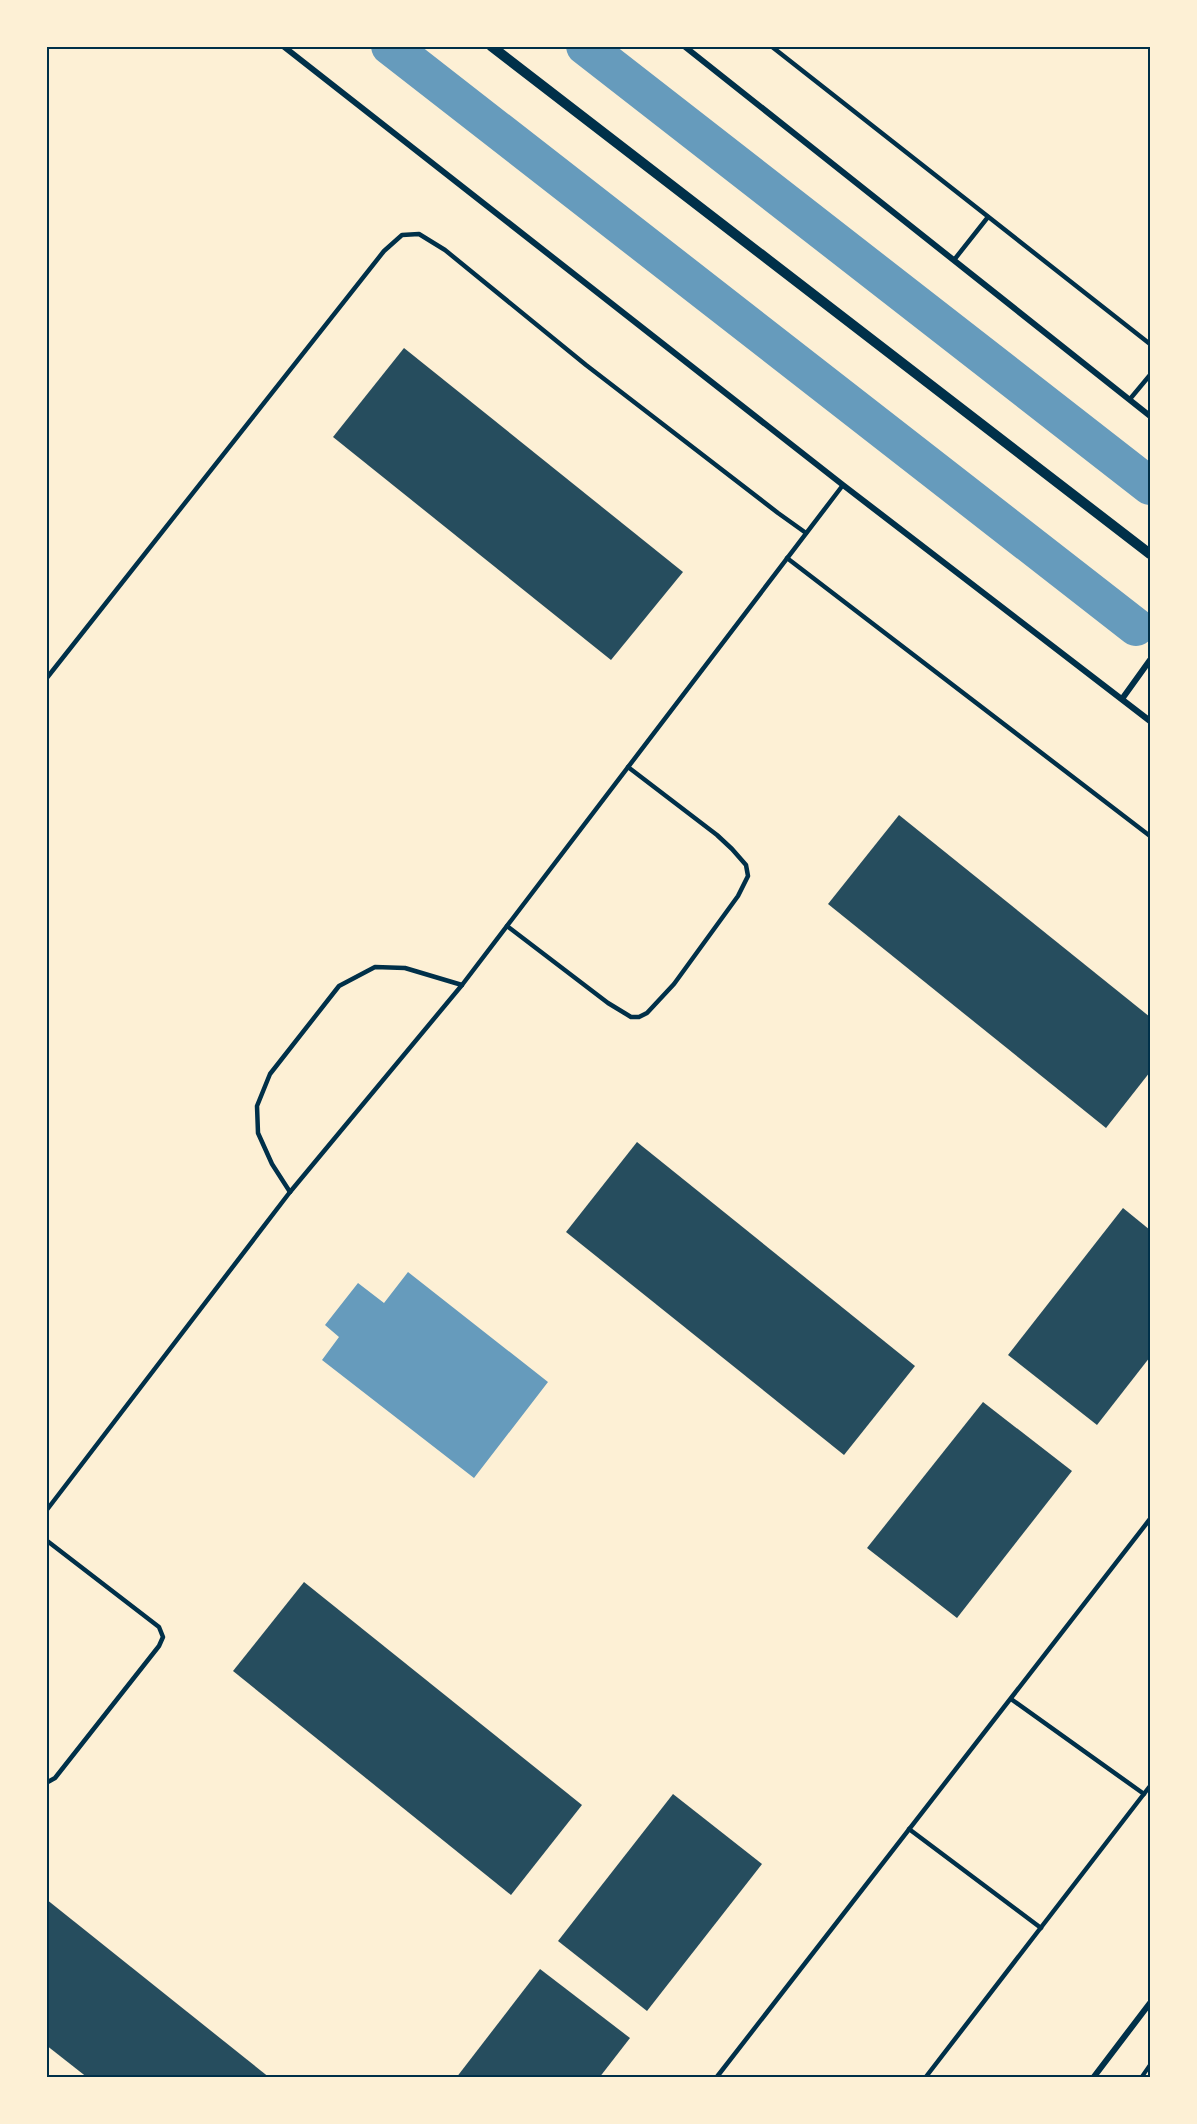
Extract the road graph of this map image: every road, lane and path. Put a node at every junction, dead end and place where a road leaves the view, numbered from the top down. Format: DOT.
graph roads {
  1 [pos="283,46"];
  2 [pos="491,46"];
  3 [pos="684,46"];
  4 [pos="771,46"];
  5 [pos="988,217"];
  6 [pos="954,260"];
  7 [pos="1150,344"];
  8 [pos="1150,375"];
  9 [pos="1130,399"];
  10 [pos="1150,416"];
  11 [pos="843,485"];
  12 [pos="806,533"];
  13 [pos="1150,554"];
  14 [pos="788,558"];
  15 [pos="1150,660"];
  16 [pos="46,679"];
  17 [pos="1122,699"];
  18 [pos="1150,721"];
  19 [pos="628,767"];
  20 [pos="1150,836"];
  21 [pos="507,926"];
  22 [pos="462,985"];
  23 [pos="290,1192"];
  24 [pos="46,1511"];
  25 [pos="1150,1520"];
  26 [pos="46,1540"];
  27 [pos="1011,1699"];
  28 [pos="46,1783"];
  29 [pos="1150,1786"];
  30 [pos="1144,1794"];
  31 [pos="909,1829"];
  32 [pos="1041,1928"];
  33 [pos="1150,2003"];
  34 [pos="1150,2065"];
  35 [pos="716,2078"];
  36 [pos="925,2078"];
  37 [pos="1093,2078"];
  38 [pos="1141,2078"];
  1 -- 11 [label="street"];
  2 -- 13 [label="street"];
  3 -- 6 [label="street"];
  4 -- 5 [label="lane"];
  5 -- 6 [label="lane"];
  5 -- 7 [label="lane"];
  6 -- 9 [label="street"];
  8 -- 9 [label="lane"];
  9 -- 10 [label="street"];
  11 -- 12 [label="lane"];
  11 -- 17 [label="street"];
  12 -- 14 [label="lane"];
  12 -- 16 [label="lane"];
  14 -- 19 [label="lane"];
  14 -- 20 [label="lane"];
  15 -- 17 [label="street"];
  17 -- 18 [label="street"];
  19 -- 21 [label="lane"];
  19 -- 21 [label="lane"];
  21 -- 22 [label="lane"];
  22 -- 23 [label="lane"];
  22 -- 23 [label="lane"];
  23 -- 24 [label="lane"];
  25 -- 27 [label="lane"];
  26 -- 28 [label="lane"];
  27 -- 30 [label="lane"];
  27 -- 31 [label="lane"];
  29 -- 30 [label="lane"];
  30 -- 32 [label="lane"];
  31 -- 32 [label="lane"];
  31 -- 35 [label="lane"];
  32 -- 36 [label="lane"];
  33 -- 37 [label="street"];
  34 -- 38 [label="path"];
}
